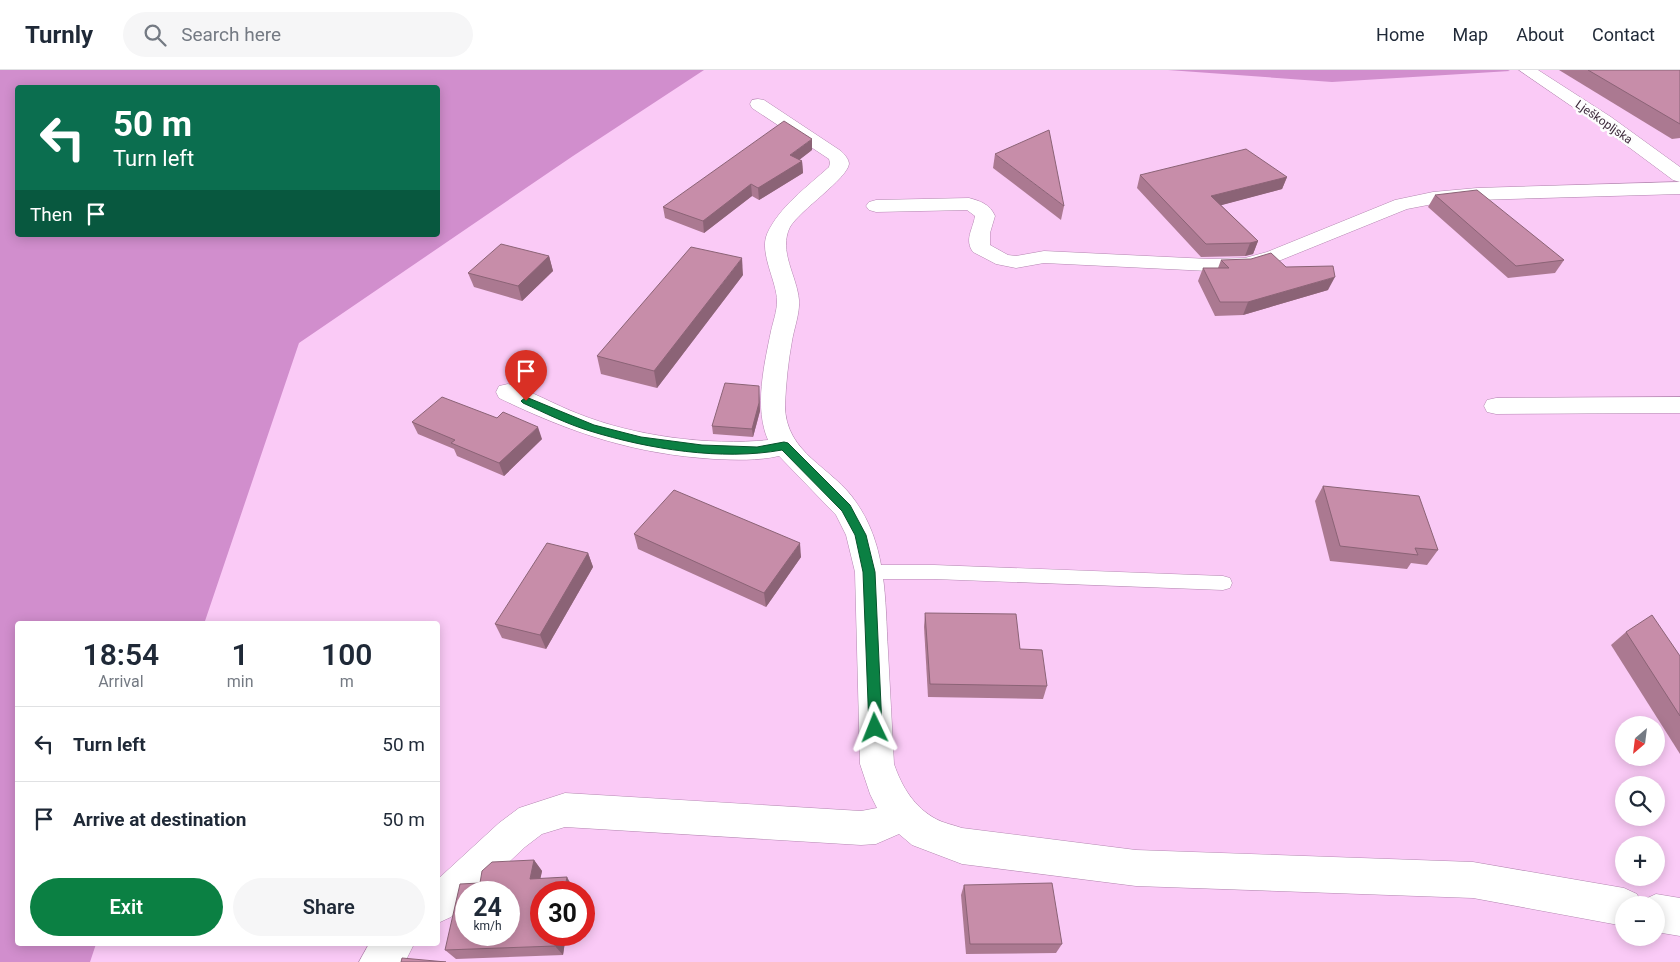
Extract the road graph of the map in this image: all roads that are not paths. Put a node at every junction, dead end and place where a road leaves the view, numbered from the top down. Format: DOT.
graph roads {
  1 [pos="1527,70"];
  2 [pos="758,104"];
  3 [pos="1680,176"];
  4 [pos="1680,188"];
  5 [pos="876,206"];
  6 [pos="508,392"];
  7 [pos="1680,405"];
  8 [pos="1496,406"];
  9 [pos="784,446"];
  10 [pos="869,572"];
  11 [pos="1223,583"];
  12 [pos="902,814"];
  13 [pos="440,902"];
  14 [pos="1615,905"];
  15 [pos="1665,914"];
  16 [pos="1680,917"];
  17 [pos="393,946"];
  18 [pos="380,962"];
  1 -- 3 [label="street, Lješkopljska"];
  2 -- 9 [label="street"];
  4 -- 5 [label="street"];
  6 -- 9 [label="street"];
  7 -- 8 [label="street"];
  9 -- 10 [label="street"];
  10 -- 11 [label="lane"];
  10 -- 12 [label="street"];
  12 -- 13 [label="street"];
  12 -- 14 [label="street"];
  15 -- 16 [label="street"];
  17 -- 18 [label="street"];
}
